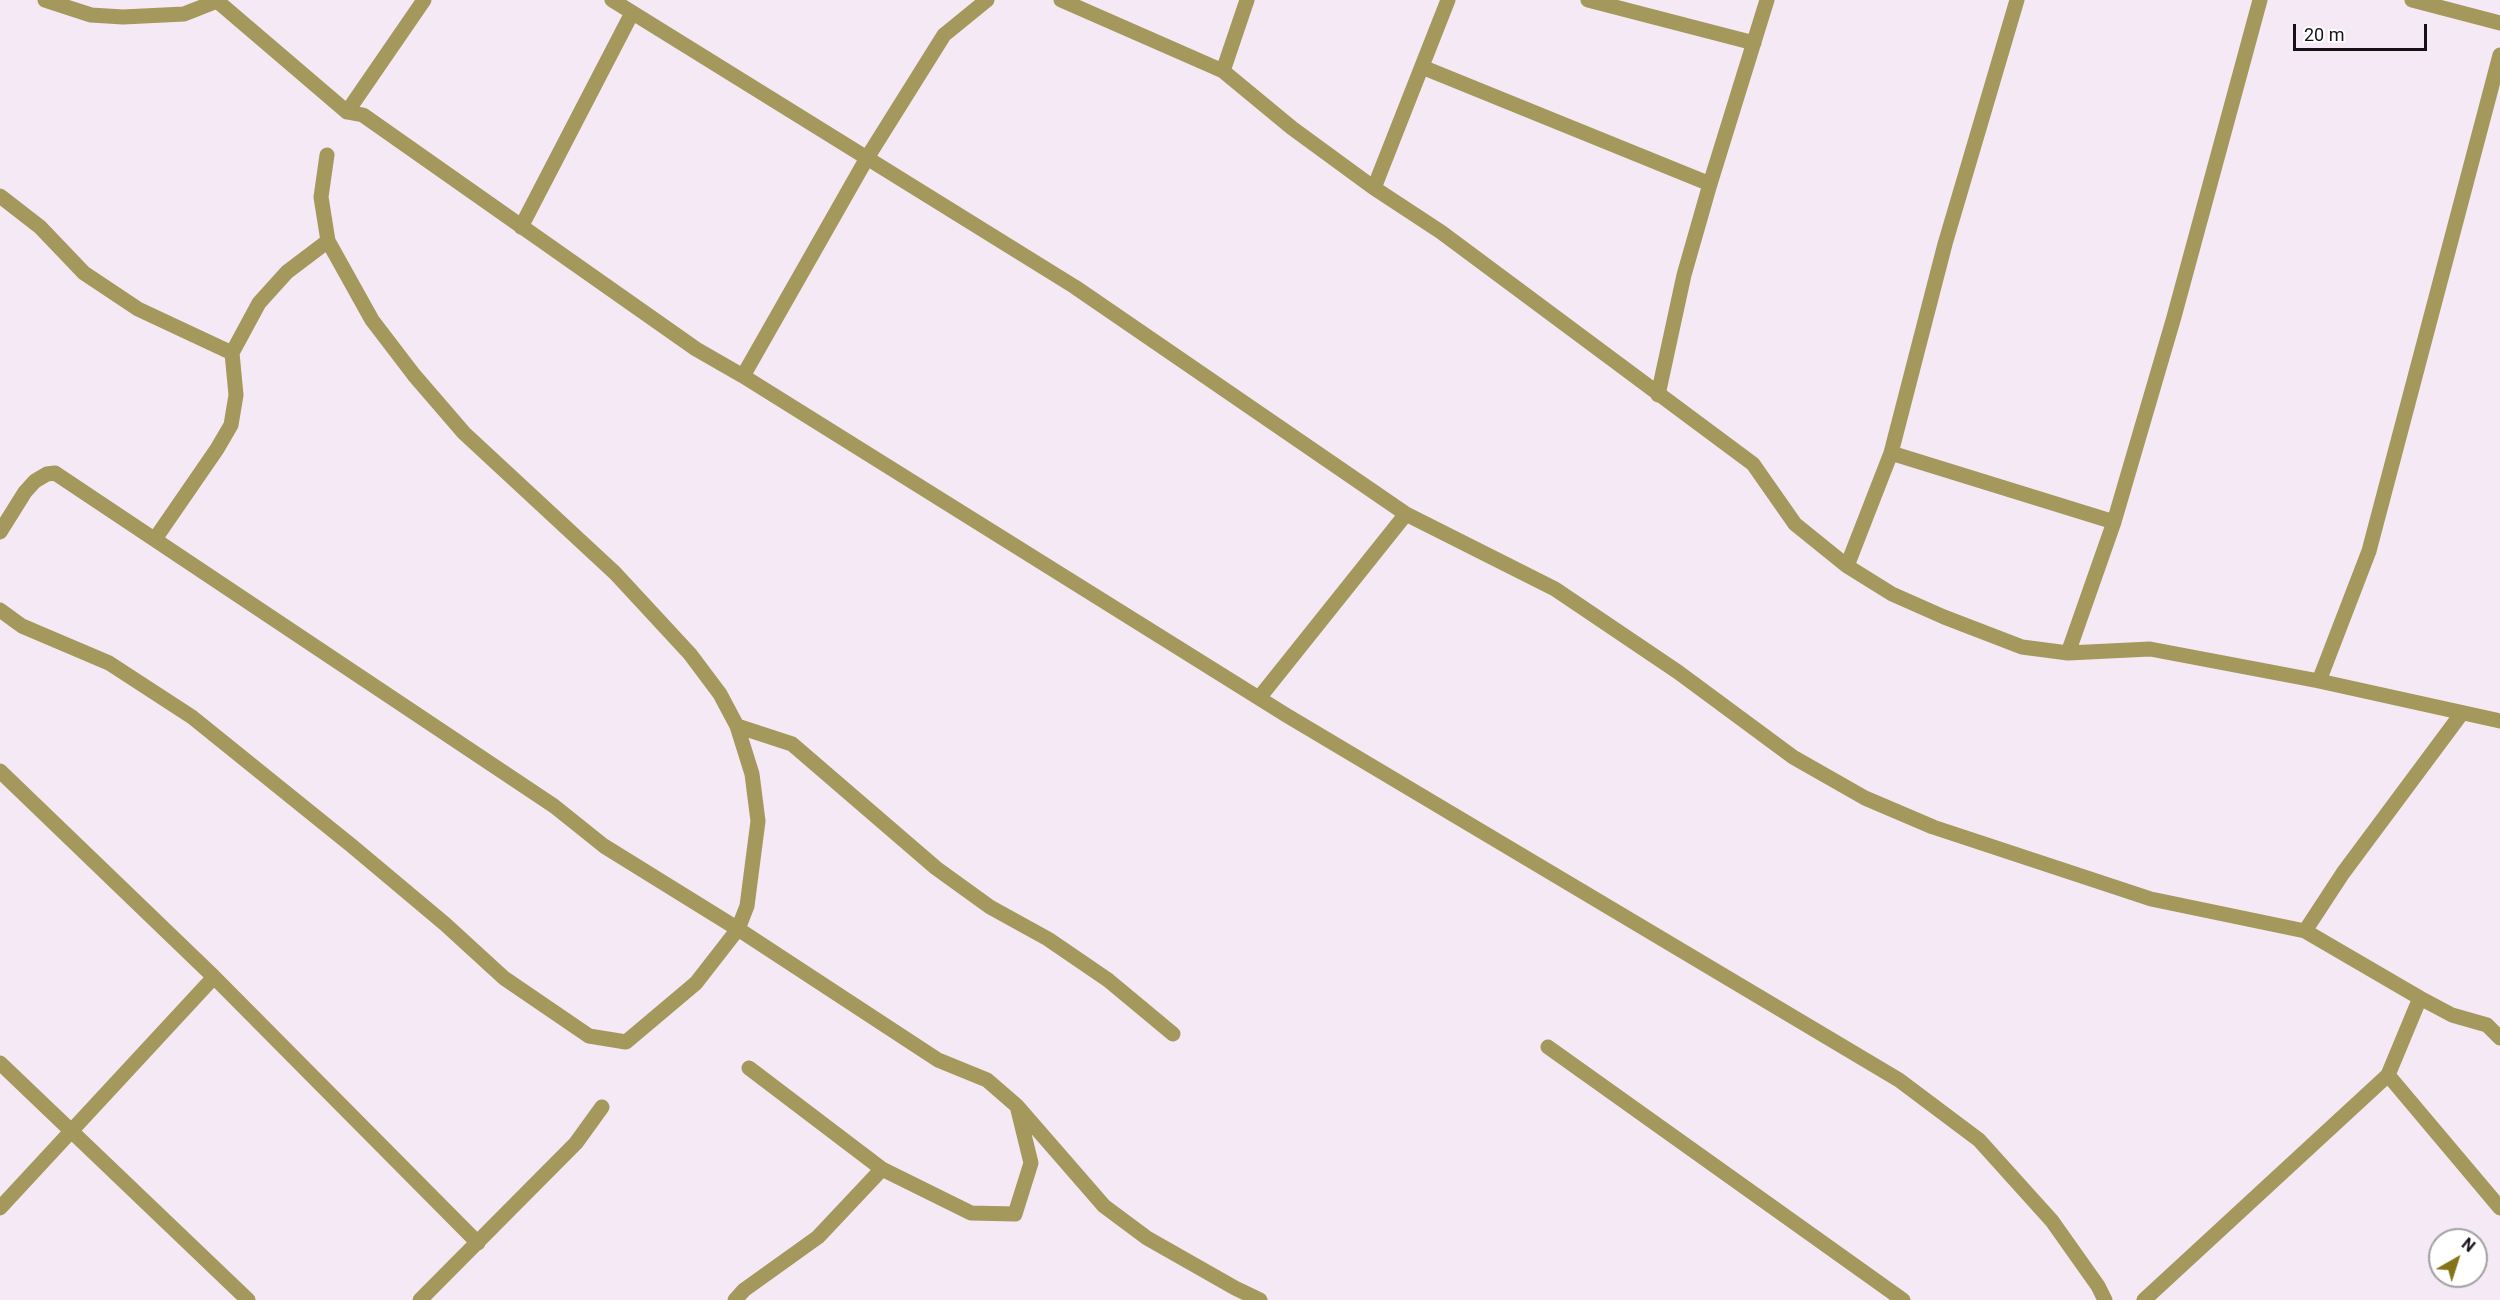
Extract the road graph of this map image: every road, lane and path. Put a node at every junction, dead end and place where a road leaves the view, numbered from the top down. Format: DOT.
graph roads {
  1 [pos="45,0"];
  2 [pos="216,0"];
  3 [pos="424,0"];
  4 [pos="612,0"];
  5 [pos="987,0"];
  6 [pos="1061,0"];
  7 [pos="1247,0"];
  8 [pos="1448,0"];
  9 [pos="1588,0"];
  10 [pos="1767,0"];
  11 [pos="2017,0"];
  12 [pos="2260,0"];
  13 [pos="2412,0"];
  14 [pos="632,14"];
  15 [pos="2500,24"];
  16 [pos="1754,43"];
  17 [pos="2500,55"];
  18 [pos="1422,67"];
  19 [pos="1223,71"];
  20 [pos="347,112"];
  21 [pos="327,154"];
  22 [pos="867,158"];
  23 [pos="1710,184"];
  24 [pos="1374,188"];
  25 [pos="0,196"];
  26 [pos="521,227"];
  27 [pos="328,241"];
  28 [pos="232,353"];
  29 [pos="743,376"];
  30 [pos="1658,395"];
  31 [pos="1891,453"];
  32 [pos="1406,514"];
  33 [pos="2114,522"];
  34 [pos="0,532"];
  35 [pos="155,539"];
  36 [pos="1847,566"];
  37 [pos="0,610"];
  38 [pos="2068,653"];
  39 [pos="2319,681"];
  40 [pos="1259,698"];
  41 [pos="2462,713"];
  42 [pos="2500,721"];
  43 [pos="737,726"];
  44 [pos="0,771"];
  45 [pos="738,929"];
  46 [pos="2305,930"];
  47 [pos="214,977"];
  48 [pos="2420,998"];
  49 [pos="1173,1034"];
  50 [pos="2500,1038"];
  51 [pos="1548,1047"];
  52 [pos="0,1062"];
  53 [pos="749,1068"];
  54 [pos="2388,1075"];
  55 [pos="1017,1106"];
  56 [pos="602,1107"];
  57 [pos="71,1131"];
  58 [pos="882,1168"];
  59 [pos="0,1208"];
  60 [pos="2500,1208"];
  61 [pos="478,1243"];
  62 [pos="248,1300"];
  63 [pos="420,1300"];
  64 [pos="735,1300"];
  65 [pos="1260,1300"];
  66 [pos="1903,1300"];
  67 [pos="2104,1300"];
  68 [pos="2144,1300"];
  1 -- 2 [label="street"];
  2 -- 20 [label="street"];
  3 -- 20 [label="street"];
  4 -- 14 [label="street"];
  5 -- 22 [label="street"];
  6 -- 19 [label="street"];
  7 -- 19 [label="street"];
  8 -- 18 [label="street"];
  9 -- 16 [label="street"];
  10 -- 16 [label="street"];
  11 -- 31 [label="street"];
  12 -- 33 [label="street"];
  13 -- 15 [label="street"];
  14 -- 22 [label="street"];
  14 -- 26 [label="street"];
  16 -- 23 [label="street"];
  17 -- 39 [label="street"];
  18 -- 23 [label="street"];
  18 -- 24 [label="street"];
  19 -- 24 [label="street"];
  20 -- 26 [label="street"];
  21 -- 27 [label="street"];
  22 -- 29 [label="street"];
  22 -- 32 [label="street"];
  23 -- 30 [label="street"];
  24 -- 30 [label="street"];
  25 -- 28 [label="street"];
  26 -- 29 [label="street"];
  27 -- 28 [label="street"];
  27 -- 43 [label="street"];
  28 -- 35 [label="street"];
  29 -- 40 [label="street"];
  30 -- 36 [label="street"];
  31 -- 33 [label="street"];
  31 -- 36 [label="street"];
  32 -- 40 [label="street"];
  32 -- 46 [label="street"];
  33 -- 38 [label="street"];
  34 -- 35 [label="street"];
  35 -- 45 [label="street"];
  36 -- 38 [label="street"];
  37 -- 45 [label="street"];
  38 -- 39 [label="street"];
  39 -- 41 [label="street"];
  40 -- 67 [label="street"];
  41 -- 42 [label="street"];
  41 -- 46 [label="street"];
  43 -- 45 [label="street"];
  43 -- 49 [label="street"];
  44 -- 47 [label="street"];
  45 -- 55 [label="street"];
  46 -- 48 [label="street"];
  47 -- 57 [label="street"];
  47 -- 61 [label="street"];
  48 -- 50 [label="street"];
  48 -- 54 [label="street"];
  51 -- 66 [label="street"];
  52 -- 57 [label="street"];
  53 -- 58 [label="street"];
  54 -- 60 [label="street"];
  54 -- 68 [label="street"];
  55 -- 58 [label="street"];
  55 -- 65 [label="street"];
  56 -- 61 [label="street"];
  57 -- 59 [label="street"];
  57 -- 62 [label="street"];
  58 -- 64 [label="street"];
  61 -- 63 [label="street"];
}
